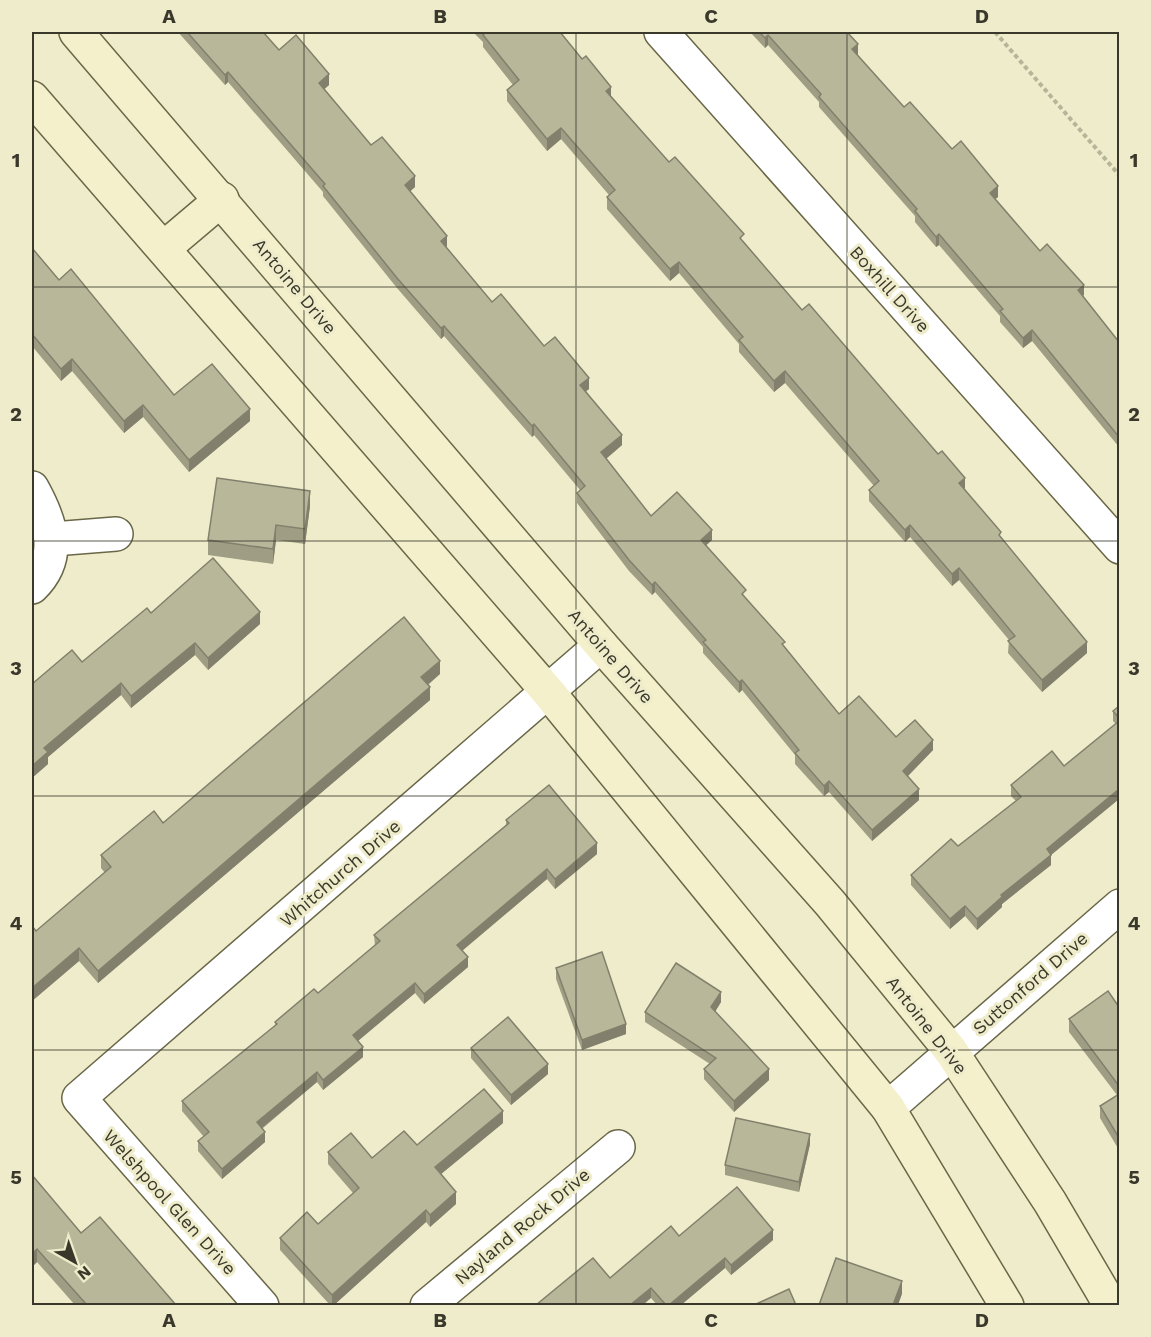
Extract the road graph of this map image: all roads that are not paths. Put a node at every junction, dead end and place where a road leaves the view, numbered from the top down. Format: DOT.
graph roads {
  1 [pos="76,32"];
  2 [pos="661,32"];
  3 [pos="32,98"];
  4 [pos="222,199"];
  5 [pos="164,248"];
  6 [pos="32,489"];
  7 [pos="116,534"];
  8 [pos="53,539"];
  9 [pos="1119,547"];
  10 [pos="32,587"];
  11 [pos="601,645"];
  12 [pos="549,693"];
  13 [pos="1119,906"];
  14 [pos="951,1051"];
  15 [pos="79,1098"];
  16 [pos="888,1108"];
  17 [pos="618,1147"];
  18 [pos="262,1305"];
  19 [pos="427,1305"];
  20 [pos="1006,1305"];
  21 [pos="1111,1305"];
  1 -- 4 [label="main road, Antoine Drive"];
  2 -- 9 [label="street, Boxhill Drive"];
  3 -- 5 [label="main road"];
  4 -- 5 [label="main road"];
  4 -- 11 [label="main road, Antoine Drive"];
  5 -- 12 [label="main road"];
  6 -- 8 [label="street"];
  7 -- 8 [label="street"];
  8 -- 10 [label="street"];
  11 -- 12 [label="street, Whitchurch Drive"];
  11 -- 14 [label="main road, Antoine Drive"];
  12 -- 15 [label="street, Whitchurch Drive"];
  12 -- 16 [label="main road"];
  13 -- 14 [label="street, Suttonford Drive"];
  14 -- 16 [label="street, Suttonford Drive"];
  14 -- 21 [label="main road, Antoine Drive"];
  15 -- 18 [label="street, Welshpool Glen Drive"];
  16 -- 20 [label="main road"];
  17 -- 19 [label="street, Nayland Rock Drive"];
}
